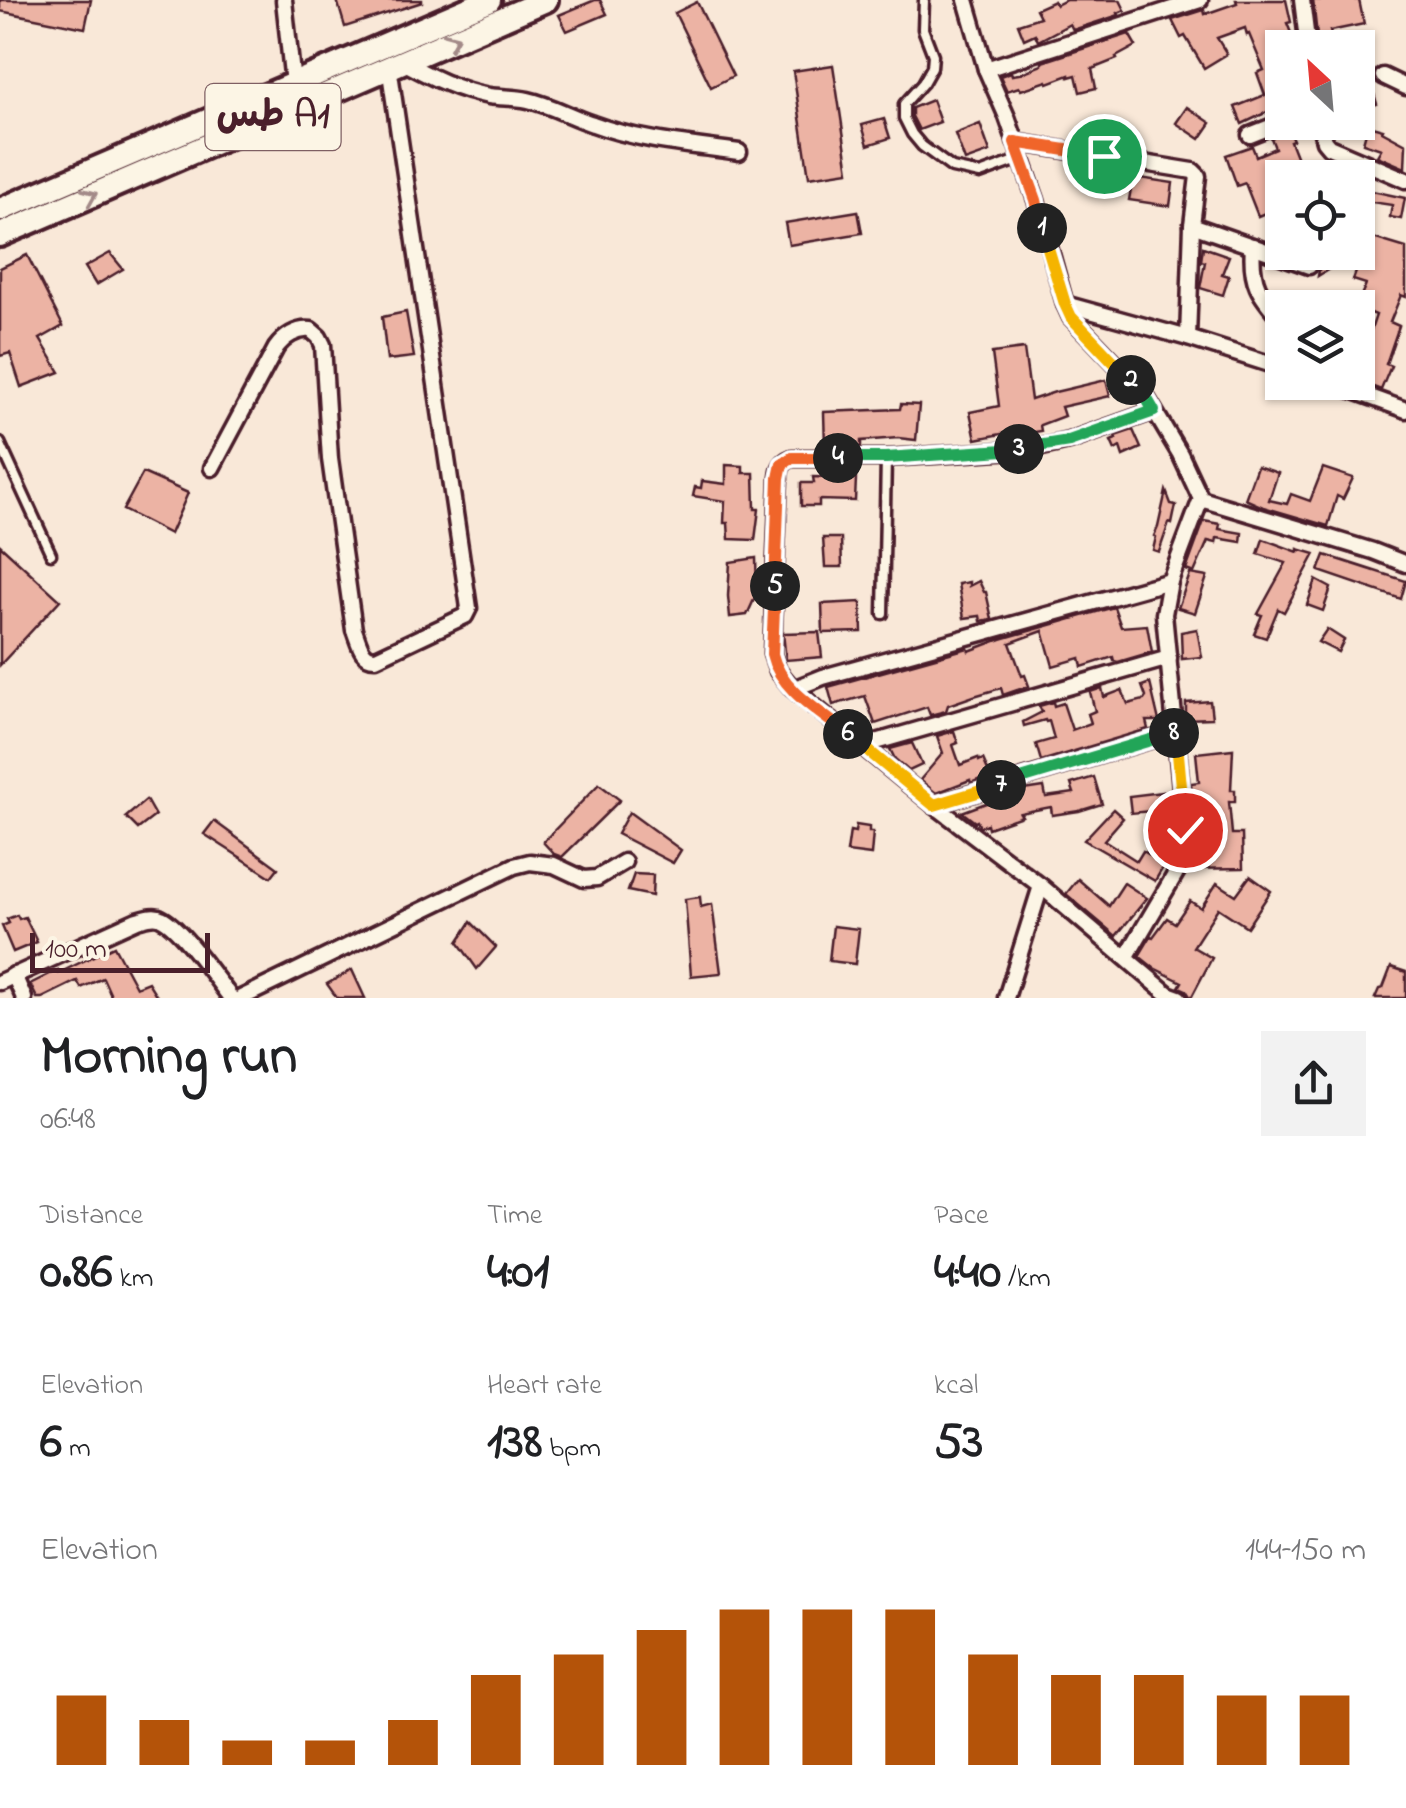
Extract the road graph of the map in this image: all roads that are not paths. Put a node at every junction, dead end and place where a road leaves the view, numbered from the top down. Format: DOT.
graph roads {
  1 [pos="284,0"];
  2 [pos="489,0"];
  3 [pos="546,0"];
  4 [pos="924,0"];
  5 [pos="966,0"];
  6 [pos="1200,0"];
  7 [pos="1302,0"];
  8 [pos="458,7"];
  9 [pos="1306,30"];
  10 [pos="396,64"];
  11 [pos="986,69"];
  12 [pos="1383,76"];
  13 [pos="294,84"];
  14 [pos="1406,87"];
  15 [pos="1265,129"];
  16 [pos="1250,135"];
  17 [pos="1324,140"];
  18 [pos="1015,142"];
  19 [pos="739,152"];
  20 [pos="1021,159"];
  21 [pos="1406,180"];
  22 [pos="0,210"];
  23 [pos="1192,225"];
  24 [pos="0,235"];
  25 [pos="1253,246"];
  26 [pos="1265,250"];
  27 [pos="1265,301"];
  28 [pos="1065,304"];
  29 [pos="1188,338"];
  30 [pos="1265,363"];
  31 [pos="1375,399"];
  32 [pos="1406,410"];
  33 [pos="1154,411"];
  34 [pos="0,443"];
  35 [pos="886,458"];
  36 [pos="212,468"];
  37 [pos="1202,498"];
  38 [pos="51,554"];
  39 [pos="1406,564"];
  40 [pos="1170,581"];
  41 [pos="883,614"];
  42 [pos="1169,658"];
  43 [pos="793,689"];
  44 [pos="1176,732"];
  45 [pos="862,746"];
  46 [pos="934,805"];
  47 [pos="624,862"];
  48 [pos="1041,886"];
  49 [pos="1126,956"];
  50 [pos="7,978"];
  51 [pos="1171,996"];
  52 [pos="24,998"];
  53 [pos="231,998"];
  54 [pos="241,998"];
  55 [pos="1006,998"];
  1 -- 13 [label="street"];
  2 -- 8 [label="highway, طس A1"];
  10 -- 3 [label="highway, طس A1, one-way"];
  4 -- 20 [label="lane"];
  5 -- 11 [label="street"];
  6 -- 11 [label="street"];
  7 -- 9 [label="street"];
  8 -- 13 [label="highway, طس A1"];
  10 -- 19 [label="street"];
  24 -- 10 [label="highway, طس A1, one-way"];
  10 -- 36 [label="street"];
  11 -- 18 [label="street"];
  12 -- 14 [label="street"];
  13 -- 22 [label="highway, طس A1"];
  15 -- 16 [label="street"];
  17 -- 21 [label="street"];
  18 -- 20 [label="street"];
  18 -- 23 [label="street"];
  20 -- 28 [label="street"];
  23 -- 25 [label="street"];
  23 -- 29 [label="street"];
  25 -- 26 [label="street"];
  25 -- 27 [label="street"];
  28 -- 29 [label="street"];
  28 -- 33 [label="street"];
  29 -- 30 [label="street"];
  31 -- 32 [label="street"];
  33 -- 35 [label="street"];
  33 -- 37 [label="street"];
  34 -- 38 [label="lane"];
  35 -- 41 [label="lane"];
  35 -- 43 [label="street"];
  37 -- 39 [label="street"];
  37 -- 40 [label="street"];
  40 -- 42 [label="street"];
  40 -- 43 [label="street"];
  42 -- 44 [label="street"];
  42 -- 45 [label="street"];
  43 -- 45 [label="street"];
  44 -- 46 [label="street"];
  44 -- 49 [label="street"];
  45 -- 46 [label="street"];
  46 -- 48 [label="street"];
  47 -- 54 [label="street"];
  48 -- 49 [label="street"];
  48 -- 55 [label="street"];
  49 -- 51 [label="street"];
  50 -- 52 [label="street"];
  50 -- 53 [label="street"];
}
